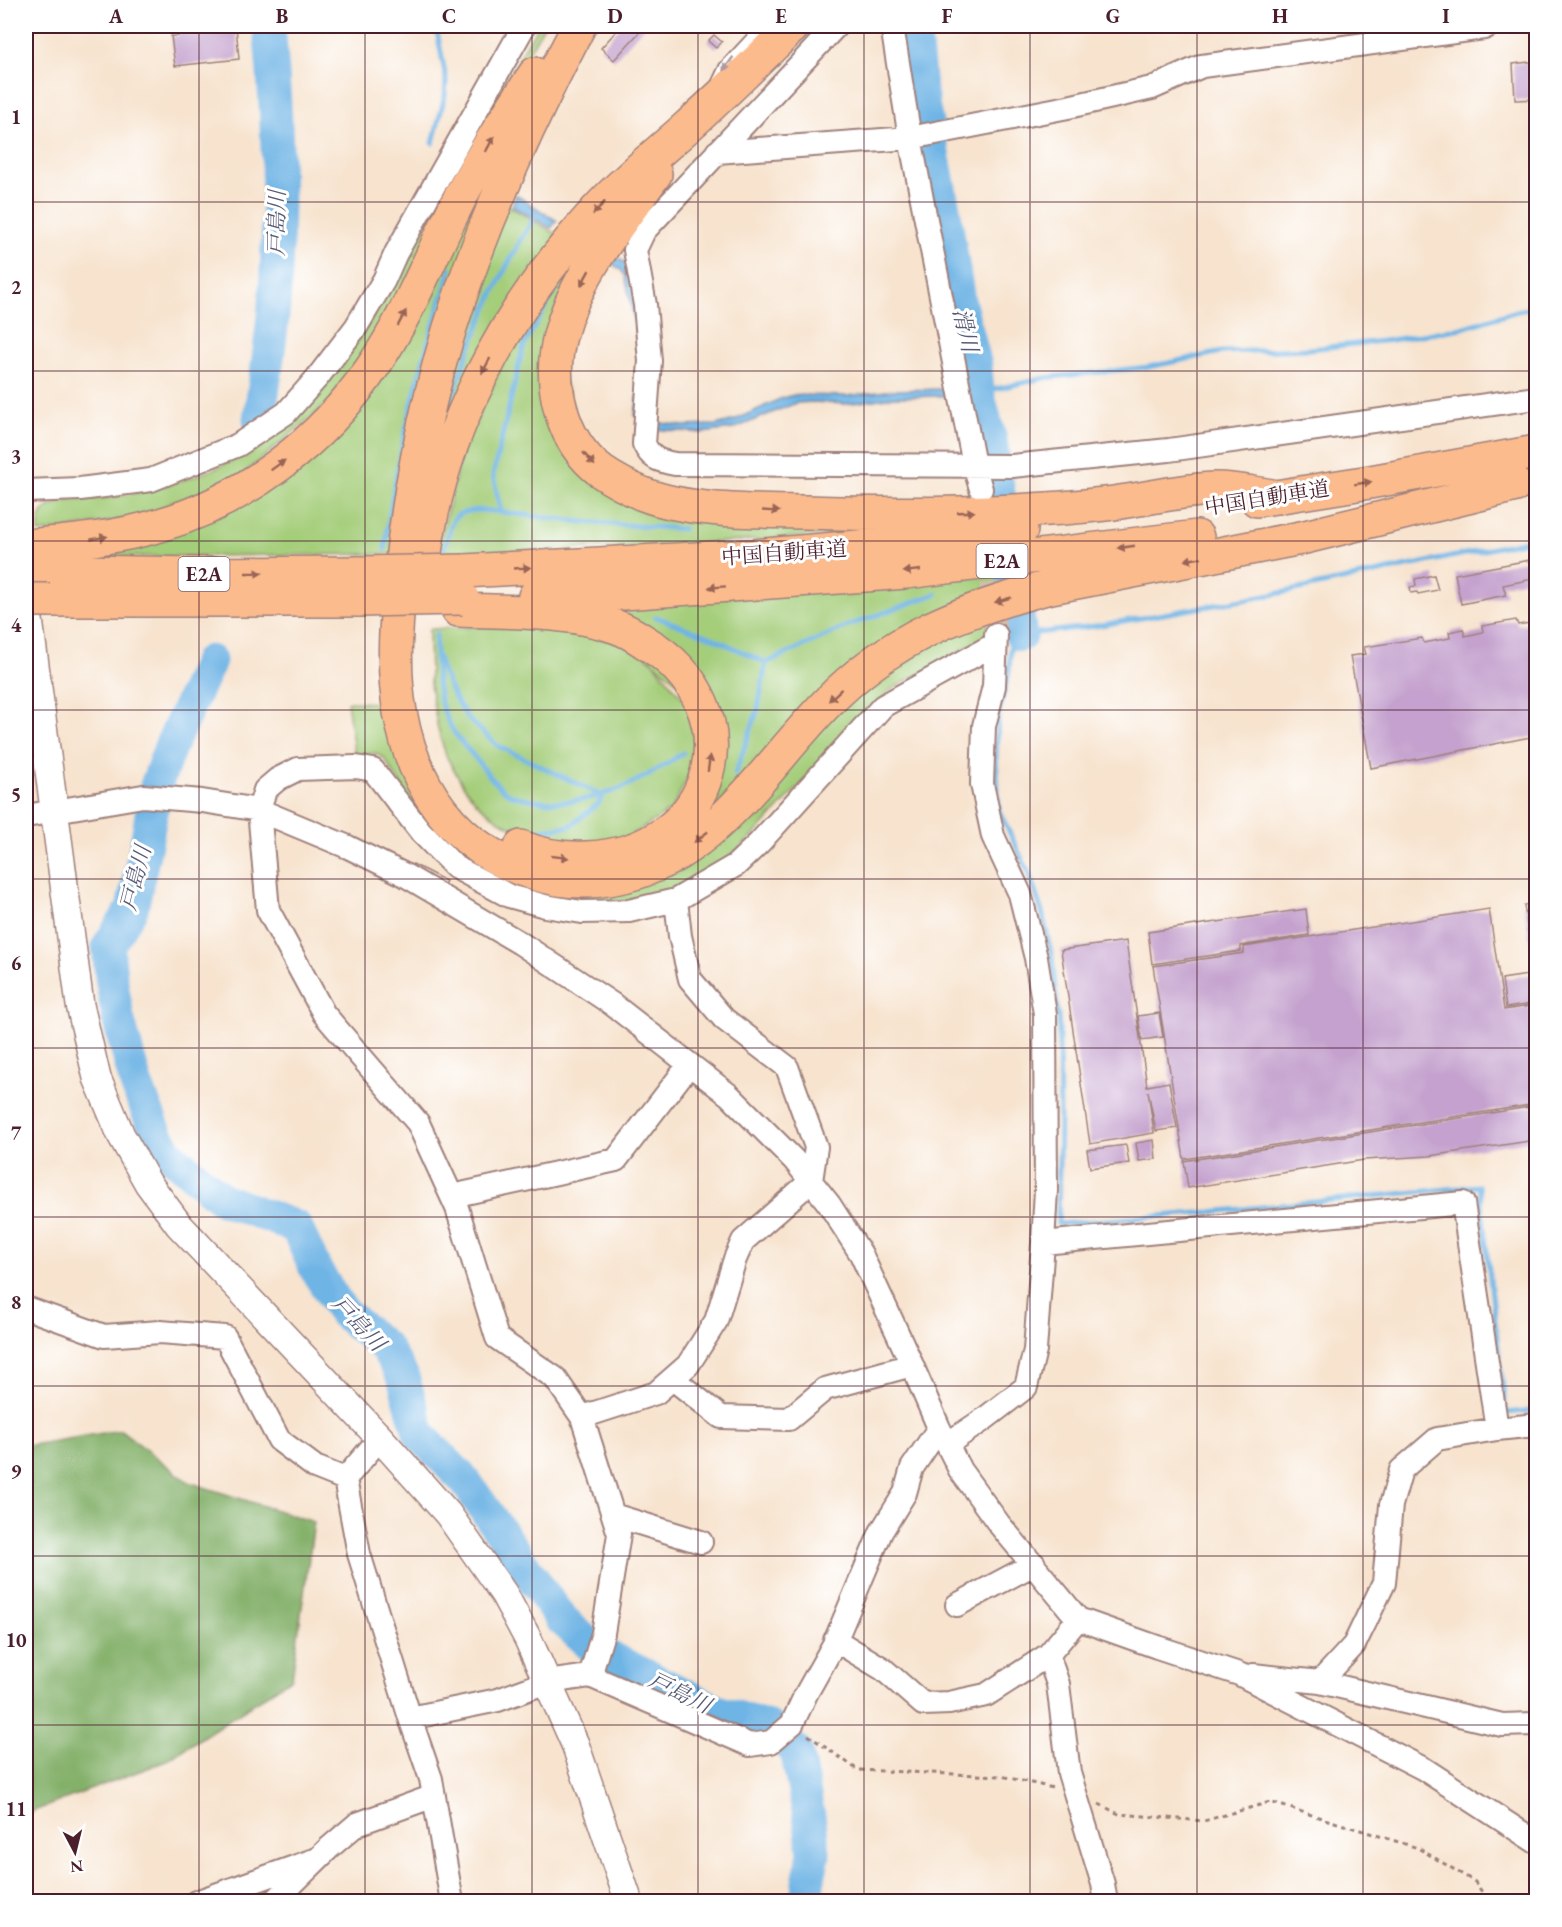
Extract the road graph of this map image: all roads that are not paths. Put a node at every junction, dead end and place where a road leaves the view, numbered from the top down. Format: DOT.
graph roads {
  1 [pos="524,26"];
  2 [pos="570,26"];
  3 [pos="579,26"];
  4 [pos="763,26"];
  5 [pos="793,26"];
  6 [pos="836,26"];
  7 [pos="892,26"];
  8 [pos="1488,26"];
  9 [pos="696,118"];
  10 [pos="910,138"];
  11 [pos="717,152"];
  12 [pos="1536,398"];
  13 [pos="1536,452"];
  14 [pos="974,465"];
  15 [pos="1526,483"];
  16 [pos="981,489"];
  17 [pos="26,491"];
  18 [pos="1278,497"];
  19 [pos="35,576"];
  20 [pos="461,593"];
  21 [pos="359,594"];
  22 [pos="259,810"];
  23 [pos="54,811"];
  24 [pos="26,816"];
  25 [pos="676,900"];
  26 [pos="689,1065"];
  27 [pos="811,1180"];
  28 [pos="452,1196"];
  29 [pos="1043,1243"];
  30 [pos="26,1308"];
  31 [pos="912,1365"];
  32 [pos="673,1379"];
  33 [pos="582,1417"];
  34 [pos="1536,1425"];
  35 [pos="1497,1429"];
  36 [pos="943,1436"];
  37 [pos="380,1438"];
  38 [pos="345,1479"];
  39 [pos="613,1515"];
  40 [pos="701,1542"];
  41 [pos="1034,1564"];
  42 [pos="957,1605"];
  43 [pos="1078,1619"];
  44 [pos="835,1640"];
  45 [pos="1048,1655"];
  46 [pos="592,1670"];
  47 [pos="1239,1674"];
  48 [pos="547,1682"];
  49 [pos="1320,1682"];
  50 [pos="410,1718"];
  51 [pos="1536,1724"];
  52 [pos="434,1796"];
  53 [pos="1536,1842"];
  54 [pos="319,1858"];
  55 [pos="196,1902"];
  56 [pos="274,1902"];
  57 [pos="452,1902"];
  58 [pos="629,1902"];
  59 [pos="1106,1902"];
  1 -- 17 [label="street"];
  19 -- 2 [label="highway, one-way"];
  15 -- 3 [label="highway, one-way"];
  4 -- 9 [label="lane, one-way"];
  5 -- 9 [label="highway"];
  6 -- 11 [label="street"];
  7 -- 10 [label="street"];
  8 -- 10 [label="street"];
  9 -- 18 [label="highway, one-way"];
  9 -- 20 [label="highway, one-way"];
  10 -- 11 [label="street"];
  10 -- 14 [label="street"];
  11 -- 14 [label="street"];
  12 -- 14 [label="street"];
  18 -- 13 [label="highway, 中国自動車道 / E2A, one-way"];
  14 -- 16 [label="street"];
  15 -- 20 [label="highway, 中国自動車道 / E2A, one-way"];
  20 -- 18 [label="highway, 中国自動車道 / E2A, one-way"];
  19 -- 21 [label="highway, 中国自動車道 / E2A, one-way"];
  19 -- 21 [label="highway, 中国自動車道 / E2A"];
  19 -- 23 [label="street"];
  20 -- 21 [label="highway, 中国自動車道 / E2A, bridge"];
  22 -- 23 [label="street"];
  22 -- 25 [label="street"];
  22 -- 26 [label="street"];
  22 -- 28 [label="street"];
  23 -- 24 [label="street"];
  23 -- 37 [label="street"];
  25 -- 27 [label="street"];
  25 -- 29 [label="street"];
  26 -- 27 [label="street"];
  26 -- 28 [label="street"];
  27 -- 31 [label="street"];
  27 -- 32 [label="street"];
  28 -- 33 [label="street"];
  29 -- 35 [label="street"];
  29 -- 36 [label="street"];
  30 -- 38 [label="street"];
  31 -- 32 [label="street"];
  31 -- 36 [label="street"];
  32 -- 33 [label="street"];
  33 -- 39 [label="street"];
  34 -- 35 [label="street"];
  35 -- 49 [label="street"];
  36 -- 41 [label="street"];
  36 -- 44 [label="street"];
  37 -- 38 [label="street"];
  37 -- 48 [label="street"];
  38 -- 50 [label="street"];
  39 -- 40 [label="street"];
  39 -- 46 [label="street"];
  41 -- 42 [label="street"];
  41 -- 43 [label="street"];
  43 -- 45 [label="street"];
  43 -- 47 [label="street"];
  44 -- 45 [label="street"];
  44 -- 46 [label="street"];
  45 -- 59 [label="street"];
  46 -- 48 [label="street"];
  47 -- 49 [label="street"];
  47 -- 53 [label="street"];
  48 -- 50 [label="street"];
  48 -- 58 [label="street"];
  49 -- 51 [label="street"];
  50 -- 52 [label="street"];
  52 -- 54 [label="street"];
  52 -- 57 [label="street"];
  54 -- 55 [label="street"];
  54 -- 56 [label="street"];
}
